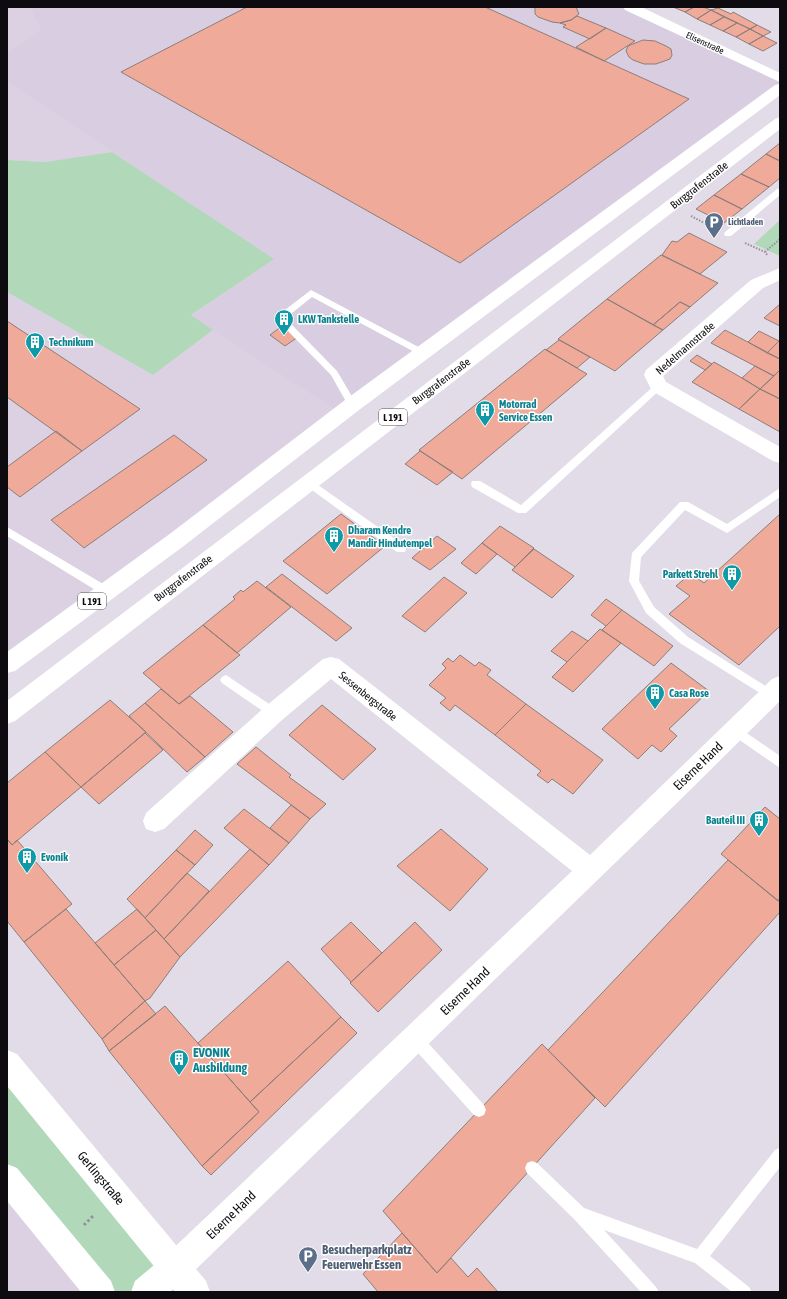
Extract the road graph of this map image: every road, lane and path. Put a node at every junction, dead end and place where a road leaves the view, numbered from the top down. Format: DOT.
graph roads {
  1 [pos="635,8"];
  2 [pos="780,78"];
  3 [pos="780,88"];
  4 [pos="780,122"];
  5 [pos="780,191"];
  6 [pos="728,234"];
  7 [pos="780,239"];
  8 [pos="765,252"];
  9 [pos="780,273"];
  10 [pos="423,353"];
  11 [pos="659,386"];
  12 [pos="352,406"];
  13 [pos="780,456"];
  14 [pos="308,482"];
  15 [pos="476,484"];
  16 [pos="780,492"];
  17 [pos="7,532"];
  18 [pos="401,549"];
  19 [pos="106,592"];
  20 [pos="7,664"];
  21 [pos="226,680"];
  22 [pos="776,691"];
  23 [pos="274,713"];
  24 [pos="7,714"];
  25 [pos="735,730"];
  26 [pos="780,763"];
  27 [pos="155,822"];
  28 [pos="590,870"];
  29 [pos="415,1039"];
  30 [pos="7,1064"];
  31 [pos="479,1110"];
  32 [pos="780,1154"];
  33 [pos="532,1168"];
  34 [pos="7,1178"];
  35 [pos="114,1193"];
  36 [pos="578,1214"];
  37 [pos="63,1247"];
  38 [pos="700,1257"];
  39 [pos="176,1267"];
  40 [pos="100,1292"];
  41 [pos="146,1292"];
  42 [pos="195,1292"];
  43 [pos="651,1292"];
  44 [pos="744,1292"];
  1 -- 2 [label="main road, Elisenstraße"];
  3 -- 10 [label="main road, L 191"];
  4 -- 14 [label="main road, Burggrafenstraße / L 191"];
  5 -- 6 [label="lane"];
  7 -- 8 [label="path"];
  9 -- 11 [label="main road, Nedelmannstraße"];
  10 -- 12 [label="main road, L 191"];
  10 -- 12 [label="lane"];
  11 -- 13 [label="main road, Nedelmannstraße"];
  11 -- 15 [label="lane"];
  12 -- 19 [label="main road, L 191"];
  14 -- 18 [label="lane"];
  14 -- 24 [label="main road, Burggrafenstraße / L 191"];
  16 -- 22 [label="lane"];
  17 -- 19 [label="lane"];
  19 -- 20 [label="main road, L 191"];
  21 -- 23 [label="lane"];
  22 -- 25 [label="main road, Eiserne Hand"];
  23 -- 27 [label="main road, Sessenbergstraße"];
  23 -- 28 [label="main road, Sessenbergstraße"];
  25 -- 26 [label="lane"];
  25 -- 28 [label="main road, Eiserne Hand"];
  28 -- 29 [label="main road, Eiserne Hand"];
  29 -- 31 [label="lane"];
  29 -- 39 [label="main road, Eiserne Hand"];
  30 -- 35 [label="main road, Gerlingstraße"];
  32 -- 38 [label="lane"];
  33 -- 36 [label="lane"];
  34 -- 37 [label="main road"];
  35 -- 37 [label="path"];
  35 -- 39 [label="main road, Gerlingstraße"];
  36 -- 38 [label="lane"];
  36 -- 43 [label="lane"];
  37 -- 40 [label="main road"];
  38 -- 44 [label="lane"];
  39 -- 41 [label="main road, Eiserne Hand"];
  39 -- 42 [label="main road, Gerlingstraße"];
}
